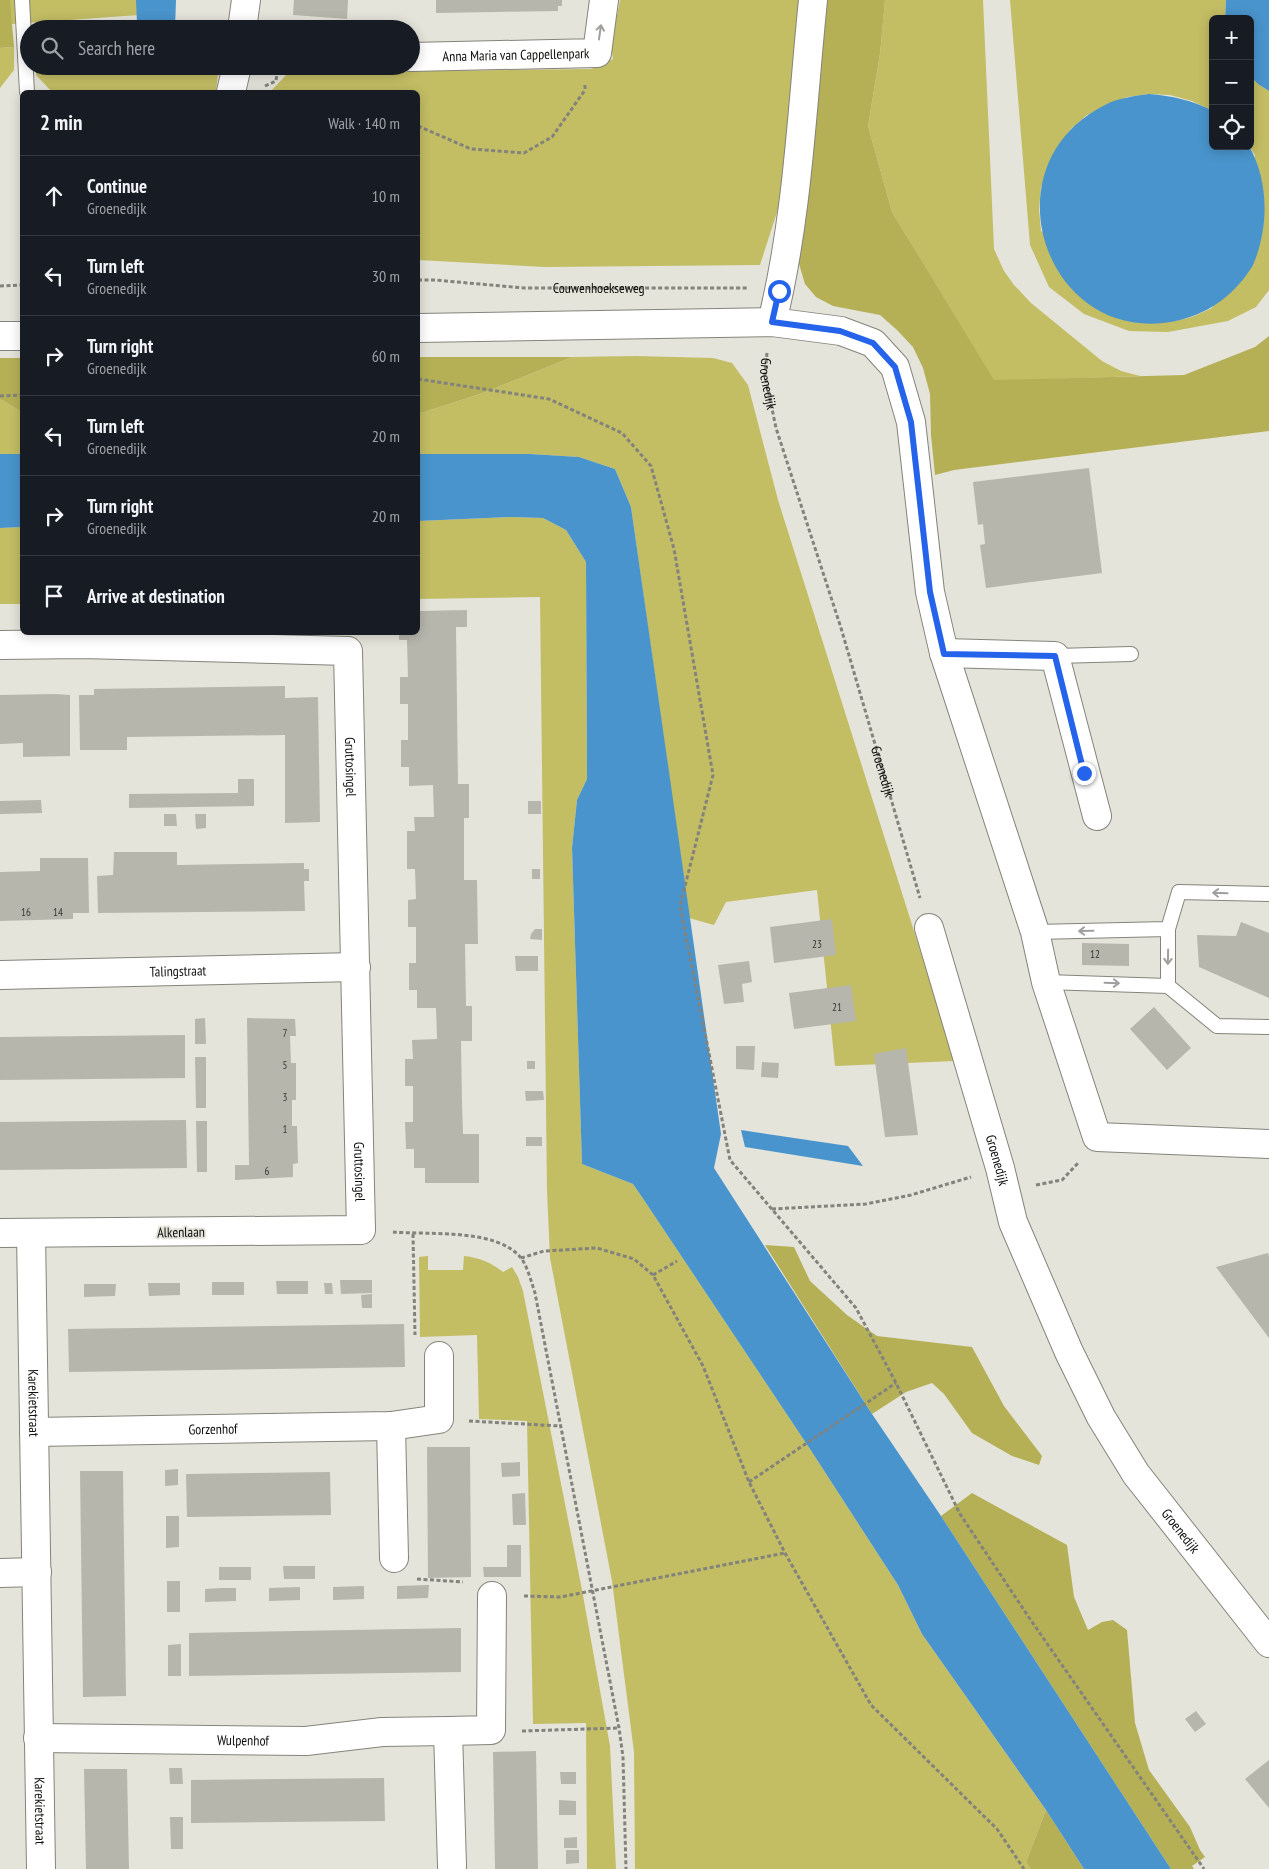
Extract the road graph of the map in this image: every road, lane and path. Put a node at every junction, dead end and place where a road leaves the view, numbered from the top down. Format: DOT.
graph roads {
  1 [pos="22,0"];
  2 [pos="246,0"];
  3 [pos="604,0"];
  4 [pos="813,0"];
  5 [pos="23,20"];
  6 [pos="243,20"];
  7 [pos="584,53"];
  8 [pos="420,57"];
  9 [pos="25,75"];
  10 [pos="235,75"];
  11 [pos="277,75"];
  12 [pos="26,90"];
  13 [pos="231,90"];
  14 [pos="259,90"];
  15 [pos="420,127"];
  16 [pos="420,280"];
  17 [pos="20,285"];
  18 [pos="0,286"];
  19 [pos="779,291"];
  20 [pos="772,322"];
  21 [pos="420,328"];
  22 [pos="0,336"];
  23 [pos="20,336"];
  24 [pos="420,379"];
  25 [pos="20,395"];
  26 [pos="0,396"];
  27 [pos="0,645"];
  28 [pos="944,654"];
  29 [pos="1131,654"];
  30 [pos="1055,656"];
  31 [pos="1097,816"];
  32 [pos="1269,894"];
  33 [pos="929,928"];
  34 [pos="1168,929"];
  35 [pos="1035,932"];
  36 [pos="356,967"];
  37 [pos="0,975"];
  38 [pos="1046,982"];
  39 [pos="1168,986"];
  40 [pos="1269,1027"];
  41 [pos="1097,1137"];
  42 [pos="1269,1144"];
  43 [pos="1000,1168"];
  44 [pos="772,1209"];
  45 [pos="1013,1222"];
  46 [pos="362,1230"];
  47 [pos="0,1233"];
  48 [pos="31,1233"];
  49 [pos="413,1234"];
  50 [pos="521,1258"];
  51 [pos="677,1261"];
  52 [pos="653,1275"];
  53 [pos="439,1356"];
  54 [pos="896,1383"];
  55 [pos="439,1419"];
  56 [pos="391,1426"];
  57 [pos="560,1426"];
  58 [pos="34,1432"];
  59 [pos="749,1482"];
  60 [pos="785,1554"];
  61 [pos="394,1558"];
  62 [pos="37,1572"];
  63 [pos="0,1573"];
  64 [pos="594,1591"];
  65 [pos="492,1596"];
  66 [pos="1269,1643"];
  67 [pos="619,1728"];
  68 [pos="491,1730"];
  69 [pos="448,1731"];
  70 [pos="38,1738"];
  71 [pos="452,1866"];
  72 [pos="41,1869"];
  73 [pos="626,1869"];
  74 [pos="1024,1869"];
  75 [pos="1204,1869"];
  1 -- 5 [label="lane"];
  2 -- 6 [label="street"];
  7 -- 3 [label="street, Anna Maria van Cappellenpark, one-way"];
  4 -- 19 [label="street"];
  7 -- 8 [label="street, Anna Maria van Cappellenpark"];
  7 -- 15 [label="path"];
  9 -- 12 [label="lane"];
  10 -- 13 [label="street"];
  11 -- 14 [label="path"];
  16 -- 19 [label="path, Couwenhoekseweg"];
  17 -- 18 [label="path"];
  19 -- 20 [label="street"];
  20 -- 21 [label="street"];
  20 -- 28 [label="street"];
  20 -- 33 [label="path, Groenedijk"];
  22 -- 23 [label="street"];
  24 -- 44 [label="path"];
  25 -- 26 [label="path"];
  27 -- 36 [label="street, Gruttosingel"];
  28 -- 30 [label="street"];
  28 -- 35 [label="street"];
  29 -- 30 [label="lane"];
  30 -- 31 [label="street"];
  32 -- 34 [label="lane, one-way"];
  33 -- 43 [label="street, Groenedijk"];
  34 -- 35 [label="lane, one-way"];
  34 -- 39 [label="lane, one-way"];
  35 -- 38 [label="street"];
  36 -- 37 [label="street, Talingstraat"];
  36 -- 46 [label="street, Gruttosingel"];
  38 -- 39 [label="lane, one-way"];
  38 -- 41 [label="street"];
  39 -- 40 [label="lane"];
  41 -- 42 [label="street"];
  41 -- 45 [label="path"];
  43 -- 44 [label="path"];
  43 -- 45 [label="street, Groenedijk"];
  44 -- 54 [label="path"];
  45 -- 66 [label="street, Groenedijk"];
  46 -- 48 [label="street, Alkenlaan"];
  46 -- 49 [label="path"];
  47 -- 48 [label="street, Alkenlaan"];
  48 -- 58 [label="street, Karekietstraat"];
  49 -- 50 [label="path"];
  49 -- 53 [label="path"];
  50 -- 52 [label="path"];
  50 -- 57 [label="path"];
  51 -- 52 [label="path"];
  52 -- 59 [label="path"];
  53 -- 55 [label="street"];
  54 -- 59 [label="path"];
  54 -- 75 [label="path"];
  55 -- 56 [label="street, Gorzenhof"];
  55 -- 57 [label="path"];
  56 -- 58 [label="street, Gorzenhof"];
  56 -- 61 [label="street"];
  57 -- 64 [label="path"];
  58 -- 62 [label="street, Karekietstraat"];
  59 -- 60 [label="path"];
  60 -- 64 [label="path"];
  60 -- 74 [label="path"];
  61 -- 65 [label="path"];
  62 -- 63 [label="street"];
  62 -- 70 [label="street, Karekietstraat"];
  64 -- 65 [label="path"];
  64 -- 67 [label="path"];
  65 -- 68 [label="street"];
  67 -- 68 [label="path"];
  67 -- 73 [label="path"];
  68 -- 69 [label="street, Wulpenhof"];
  69 -- 70 [label="street, Wulpenhof"];
  69 -- 71 [label="street"];
  70 -- 72 [label="street, Karekietstraat"];
}
